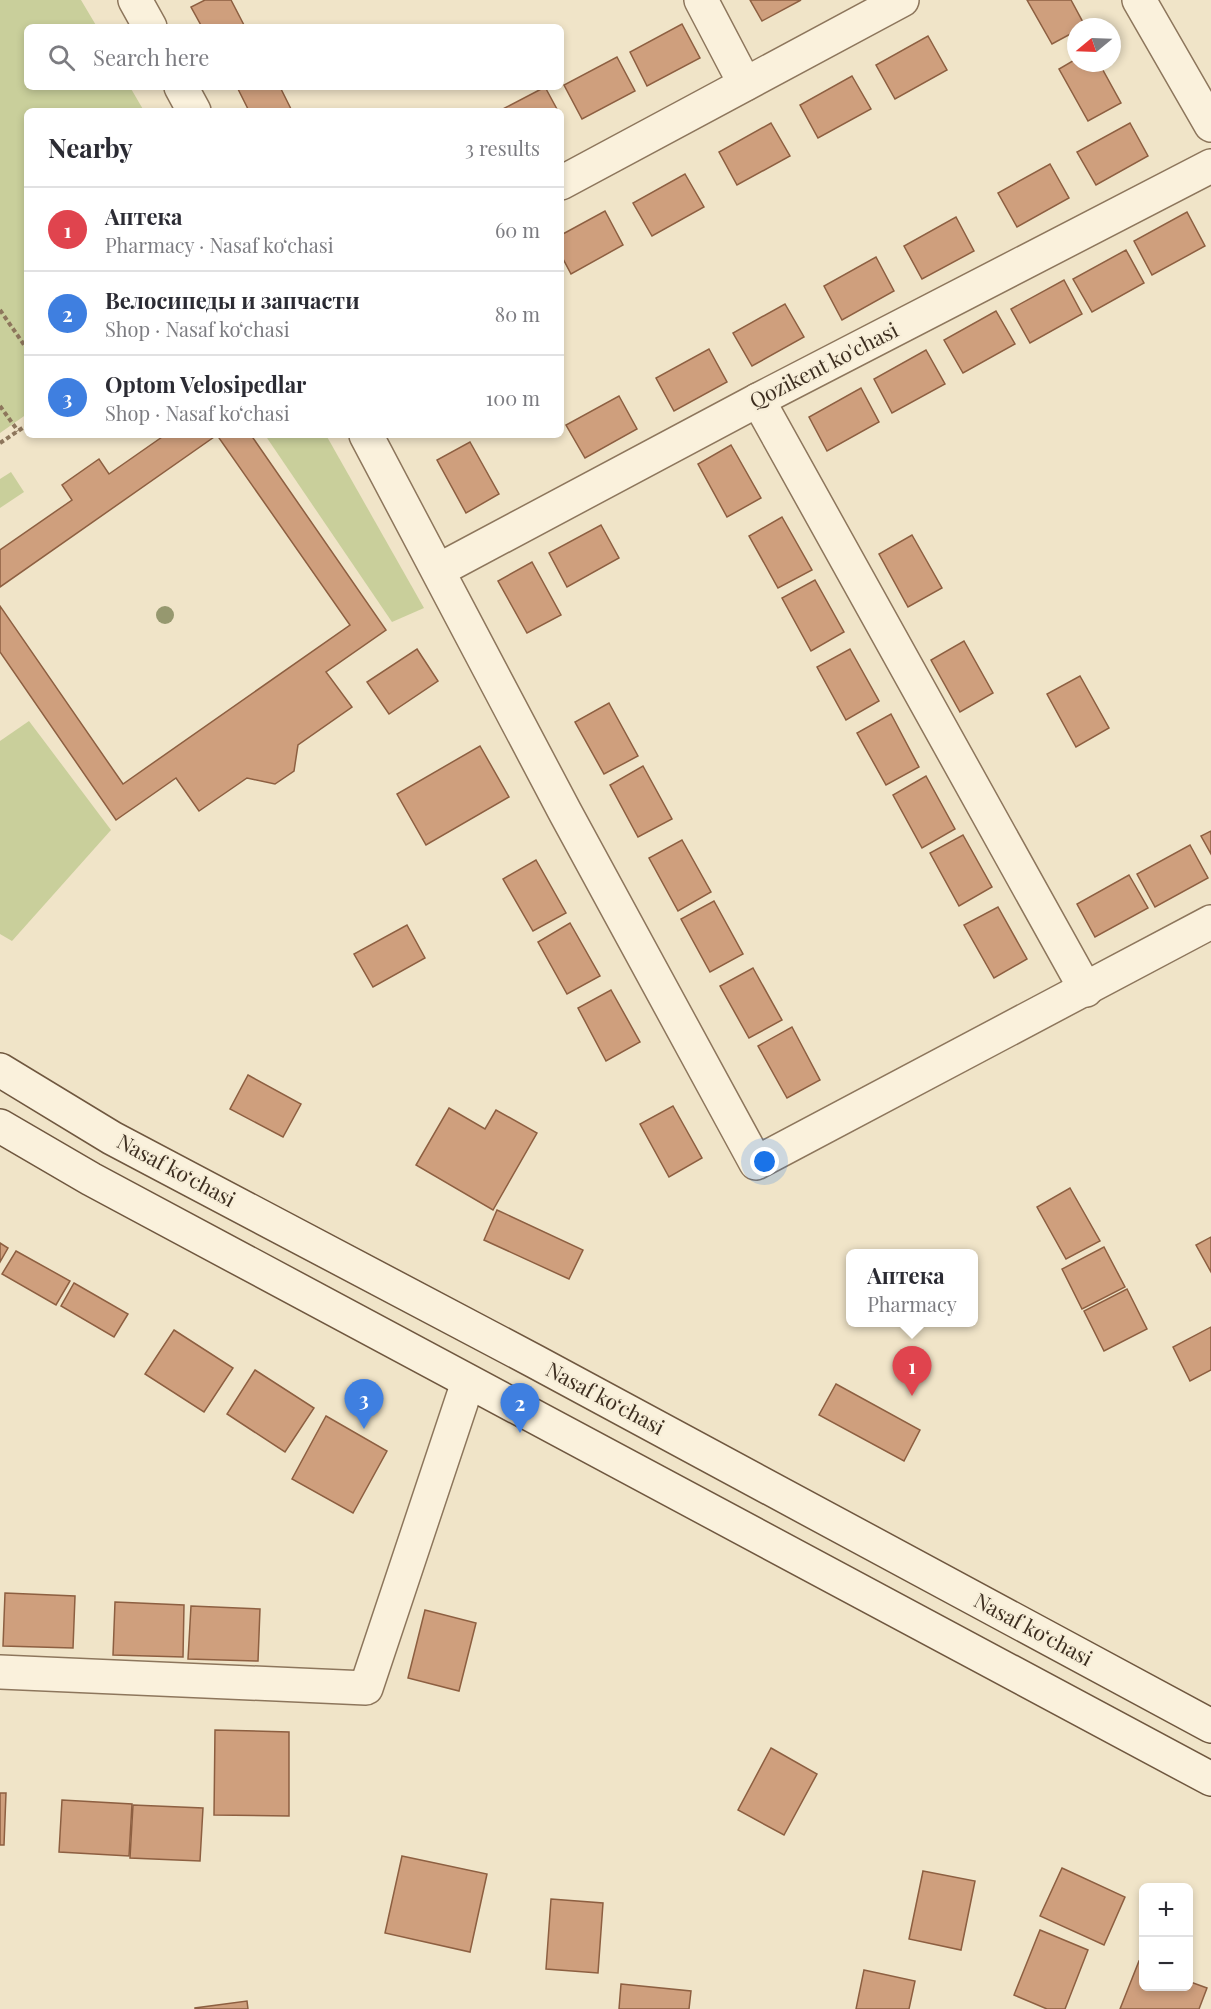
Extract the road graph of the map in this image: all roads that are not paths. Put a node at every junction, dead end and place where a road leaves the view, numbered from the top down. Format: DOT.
graph roads {
  1 [pos="135,0"];
  2 [pos="701,0"];
  3 [pos="902,0"];
  4 [pos="1139,0"];
  5 [pos="148,24"];
  6 [pos="745,84"];
  7 [pos="183,90"];
  8 [pos="192,108"];
  9 [pos="1211,125"];
  10 [pos="1211,166"];
  11 [pos="564,181"];
  12 [pos="758,400"];
  13 [pos="368,438"];
  14 [pos="439,570"];
  15 [pos="1211,922"];
  16 [pos="1086,990"];
  17 [pos="0,1070"];
  18 [pos="0,1126"];
  19 [pos="468,1382"];
  20 [pos="0,1672"];
  21 [pos="1211,1726"];
  22 [pos="1211,1779"];
  1 -- 5 [label="street"];
  2 -- 6 [label="street"];
  3 -- 6 [label="street"];
  4 -- 9 [label="street"];
  6 -- 11 [label="street"];
  7 -- 8 [label="street"];
  10 -- 12 [label="street, Qozikent ko'chasi"];
  12 -- 14 [label="street, Qozikent ko'chasi"];
  12 -- 16 [label="street"];
  13 -- 14 [label="street"];
  14 -- 16 [label="street"];
  15 -- 16 [label="street"];
  17 -- 21 [label="street, Nasaf ko‘chasi"];
  18 -- 19 [label="street"];
  19 -- 20 [label="street"];
  19 -- 22 [label="street"];
}
